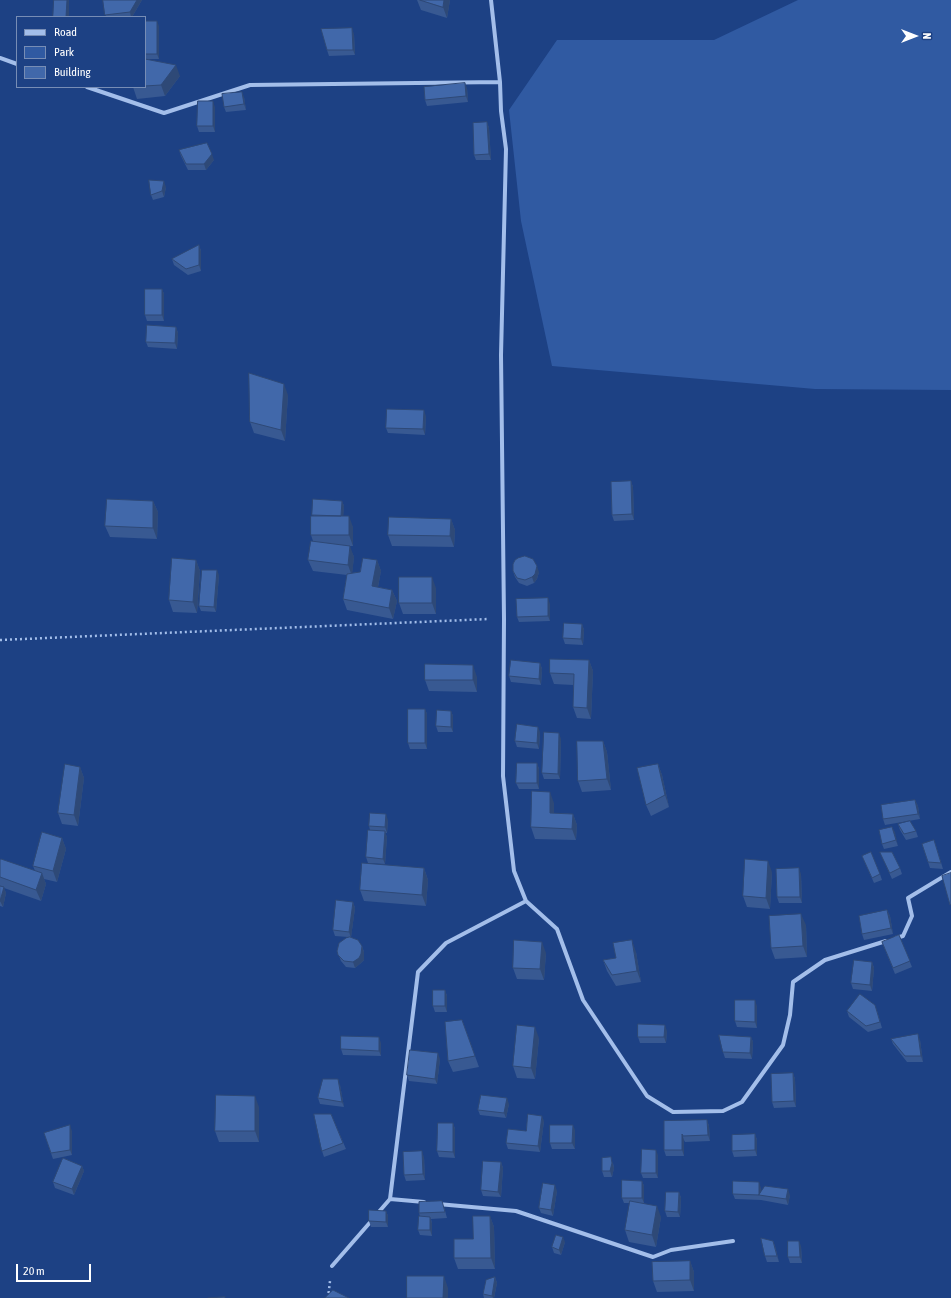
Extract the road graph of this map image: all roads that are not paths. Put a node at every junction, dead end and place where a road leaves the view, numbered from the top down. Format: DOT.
graph roads {
  1 [pos="491,0"];
  2 [pos="0,58"];
  3 [pos="16,64"];
  4 [pos="500,82"];
  5 [pos="90,88"];
  6 [pos="951,872"];
  7 [pos="526,901"];
  8 [pos="390,1199"];
  9 [pos="733,1241"];
  10 [pos="332,1266"];
  1 -- 4 [label="street"];
  2 -- 3 [label="street"];
  4 -- 5 [label="street"];
  4 -- 7 [label="street"];
  6 -- 7 [label="street"];
  7 -- 8 [label="street"];
  8 -- 9 [label="street"];
  8 -- 10 [label="street"];
}
